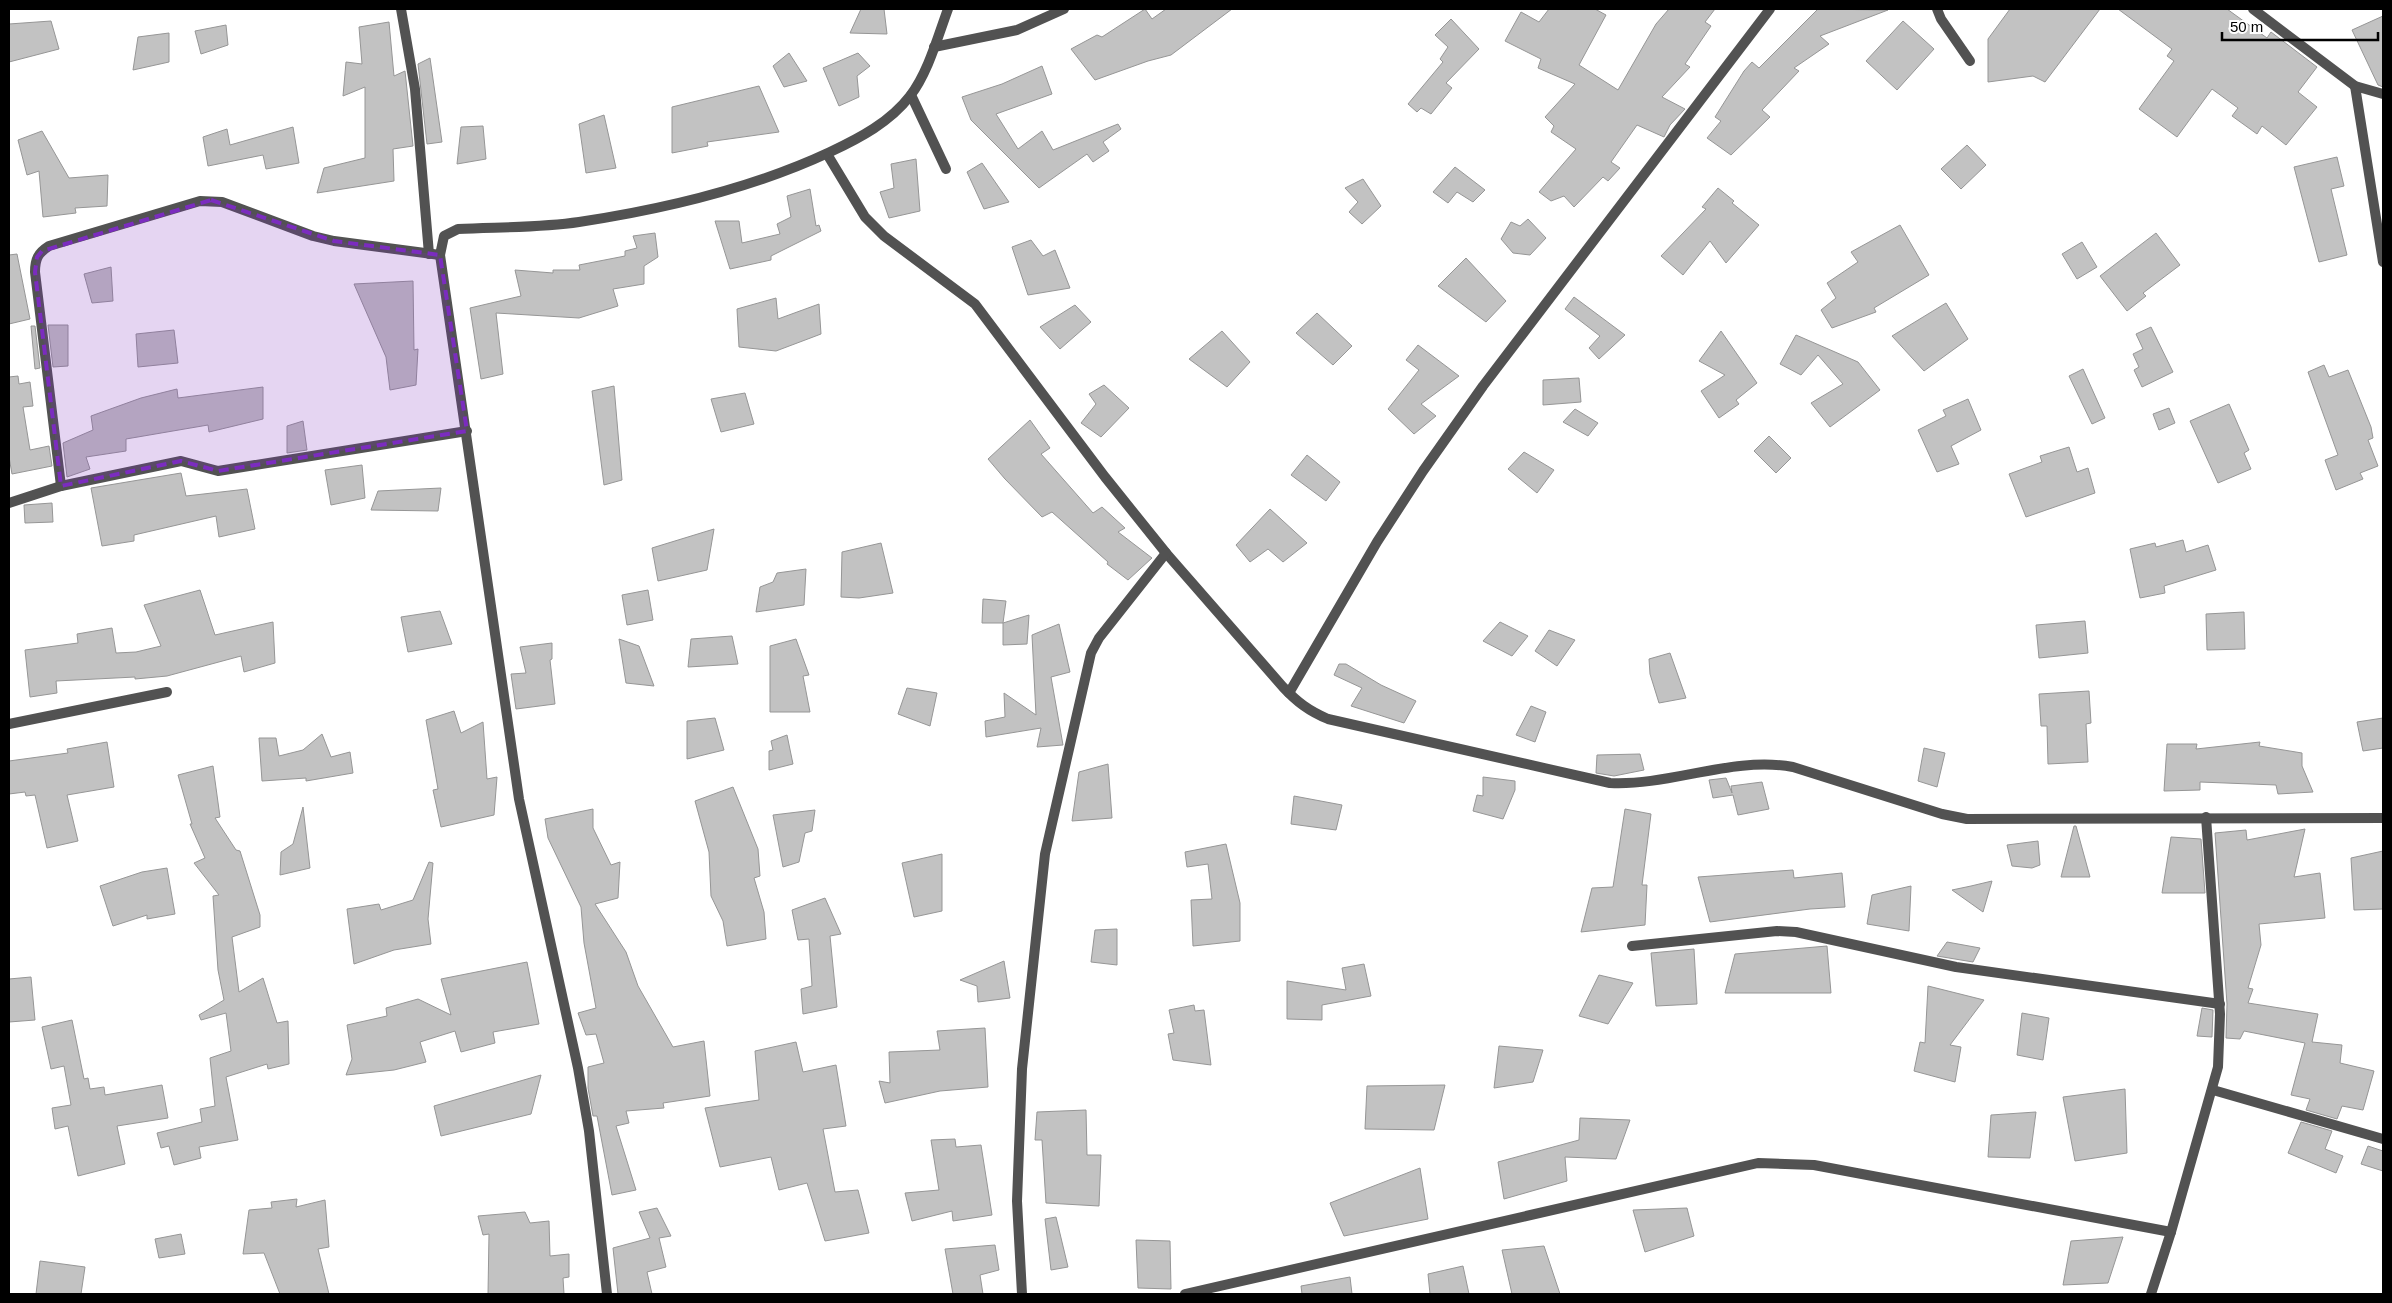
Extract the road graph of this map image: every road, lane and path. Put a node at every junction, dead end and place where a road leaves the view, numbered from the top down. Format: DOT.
graph roads {
  1 [pos="401,9"];
  2 [pos="948,9"];
  3 [pos="1064,9"];
  4 [pos="1770,9"];
  5 [pos="1937,9"];
  6 [pos="2253,9"];
  7 [pos="934,47"];
  8 [pos="1970,61"];
  9 [pos="2355,86"];
  10 [pos="2383,94"];
  11 [pos="911,95"];
  12 [pos="827,154"];
  13 [pos="946,169"];
  14 [pos="428,254"];
  15 [pos="440,255"];
  16 [pos="2383,262"];
  17 [pos="467,431"];
  18 [pos="61,486"];
  19 [pos="9,503"];
  20 [pos="1166,553"];
  21 [pos="166,692"];
  22 [pos="1289,694"];
  23 [pos="9,724"];
  24 [pos="2206,817"];
  25 [pos="2383,818"];
  26 [pos="1632,946"];
  27 [pos="2220,1004"];
  28 [pos="2213,1090"];
  29 [pos="2383,1139"];
  30 [pos="2171,1232"];
  31 [pos="607,1294"];
  32 [pos="1022,1294"];
  33 [pos="1185,1294"];
  34 [pos="2151,1294"];
  1 -- 14 [label="street"];
  2 -- 7 [label="street"];
  3 -- 7 [label="street"];
  4 -- 22 [label="street"];
  5 -- 8 [label="street"];
  6 -- 9 [label="street"];
  7 -- 11 [label="street"];
  9 -- 10 [label="street"];
  9 -- 16 [label="street"];
  11 -- 12 [label="street"];
  11 -- 13 [label="street"];
  12 -- 15 [label="street"];
  12 -- 20 [label="street"];
  14 -- 15 [label="street"];
  14 -- 18 [label="street"];
  15 -- 17 [label="street"];
  17 -- 18 [label="street"];
  17 -- 31 [label="street"];
  18 -- 19 [label="street"];
  20 -- 22 [label="street"];
  20 -- 32 [label="street"];
  21 -- 23 [label="street"];
  22 -- 24 [label="street"];
  24 -- 25 [label="street"];
  24 -- 27 [label="street"];
  26 -- 27 [label="street"];
  27 -- 28 [label="street"];
  28 -- 29 [label="street"];
  28 -- 30 [label="street"];
  30 -- 33 [label="street"];
  30 -- 34 [label="street"];
}
